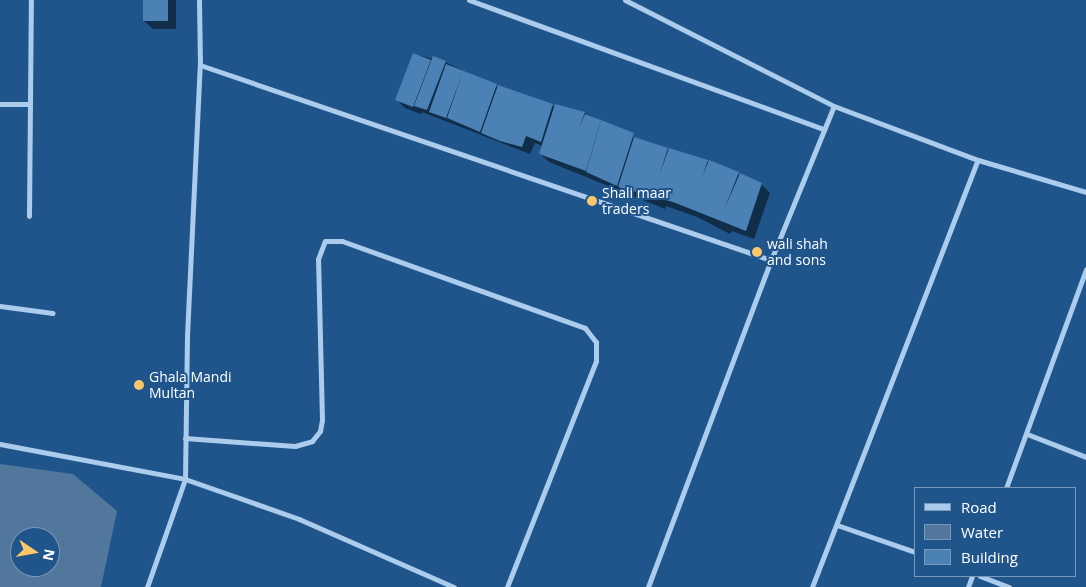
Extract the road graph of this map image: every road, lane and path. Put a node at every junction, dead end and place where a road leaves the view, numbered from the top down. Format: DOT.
graph roads {
  1 [pos="31,0"];
  2 [pos="199,0"];
  3 [pos="470,0"];
  4 [pos="624,0"];
  5 [pos="200,65"];
  6 [pos="0,104"];
  7 [pos="30,104"];
  8 [pos="834,106"];
  9 [pos="824,129"];
  10 [pos="978,160"];
  11 [pos="1086,192"];
  12 [pos="29,216"];
  13 [pos="771,260"];
  14 [pos="1086,269"];
  15 [pos="0,306"];
  16 [pos="52,312"];
  17 [pos="1027,434"];
  18 [pos="185,438"];
  19 [pos="0,444"];
  20 [pos="1086,457"];
  21 [pos="185,479"];
  22 [pos="1006,487"];
  23 [pos="837,525"];
  24 [pos="914,552"];
  25 [pos="983,577"];
  26 [pos="147,587"];
  27 [pos="454,587"];
  28 [pos="508,587"];
  29 [pos="648,587"];
  30 [pos="812,587"];
  31 [pos="1009,587"];
  1 -- 7 [label="street"];
  2 -- 5 [label="street"];
  3 -- 9 [label="street"];
  4 -- 8 [label="street"];
  5 -- 13 [label="street"];
  5 -- 18 [label="street"];
  6 -- 7 [label="street"];
  7 -- 12 [label="street"];
  8 -- 9 [label="street"];
  8 -- 10 [label="street"];
  9 -- 13 [label="street"];
  10 -- 11 [label="street"];
  10 -- 23 [label="street"];
  13 -- 29 [label="street"];
  14 -- 17 [label="street"];
  15 -- 16 [label="street"];
  17 -- 20 [label="street"];
  17 -- 22 [label="street"];
  18 -- 21 [label="street"];
  18 -- 28 [label="street"];
  19 -- 21 [label="street"];
  21 -- 26 [label="street"];
  21 -- 27 [label="street"];
  23 -- 24 [label="street"];
  23 -- 30 [label="street"];
  25 -- 31 [label="street"];
}
